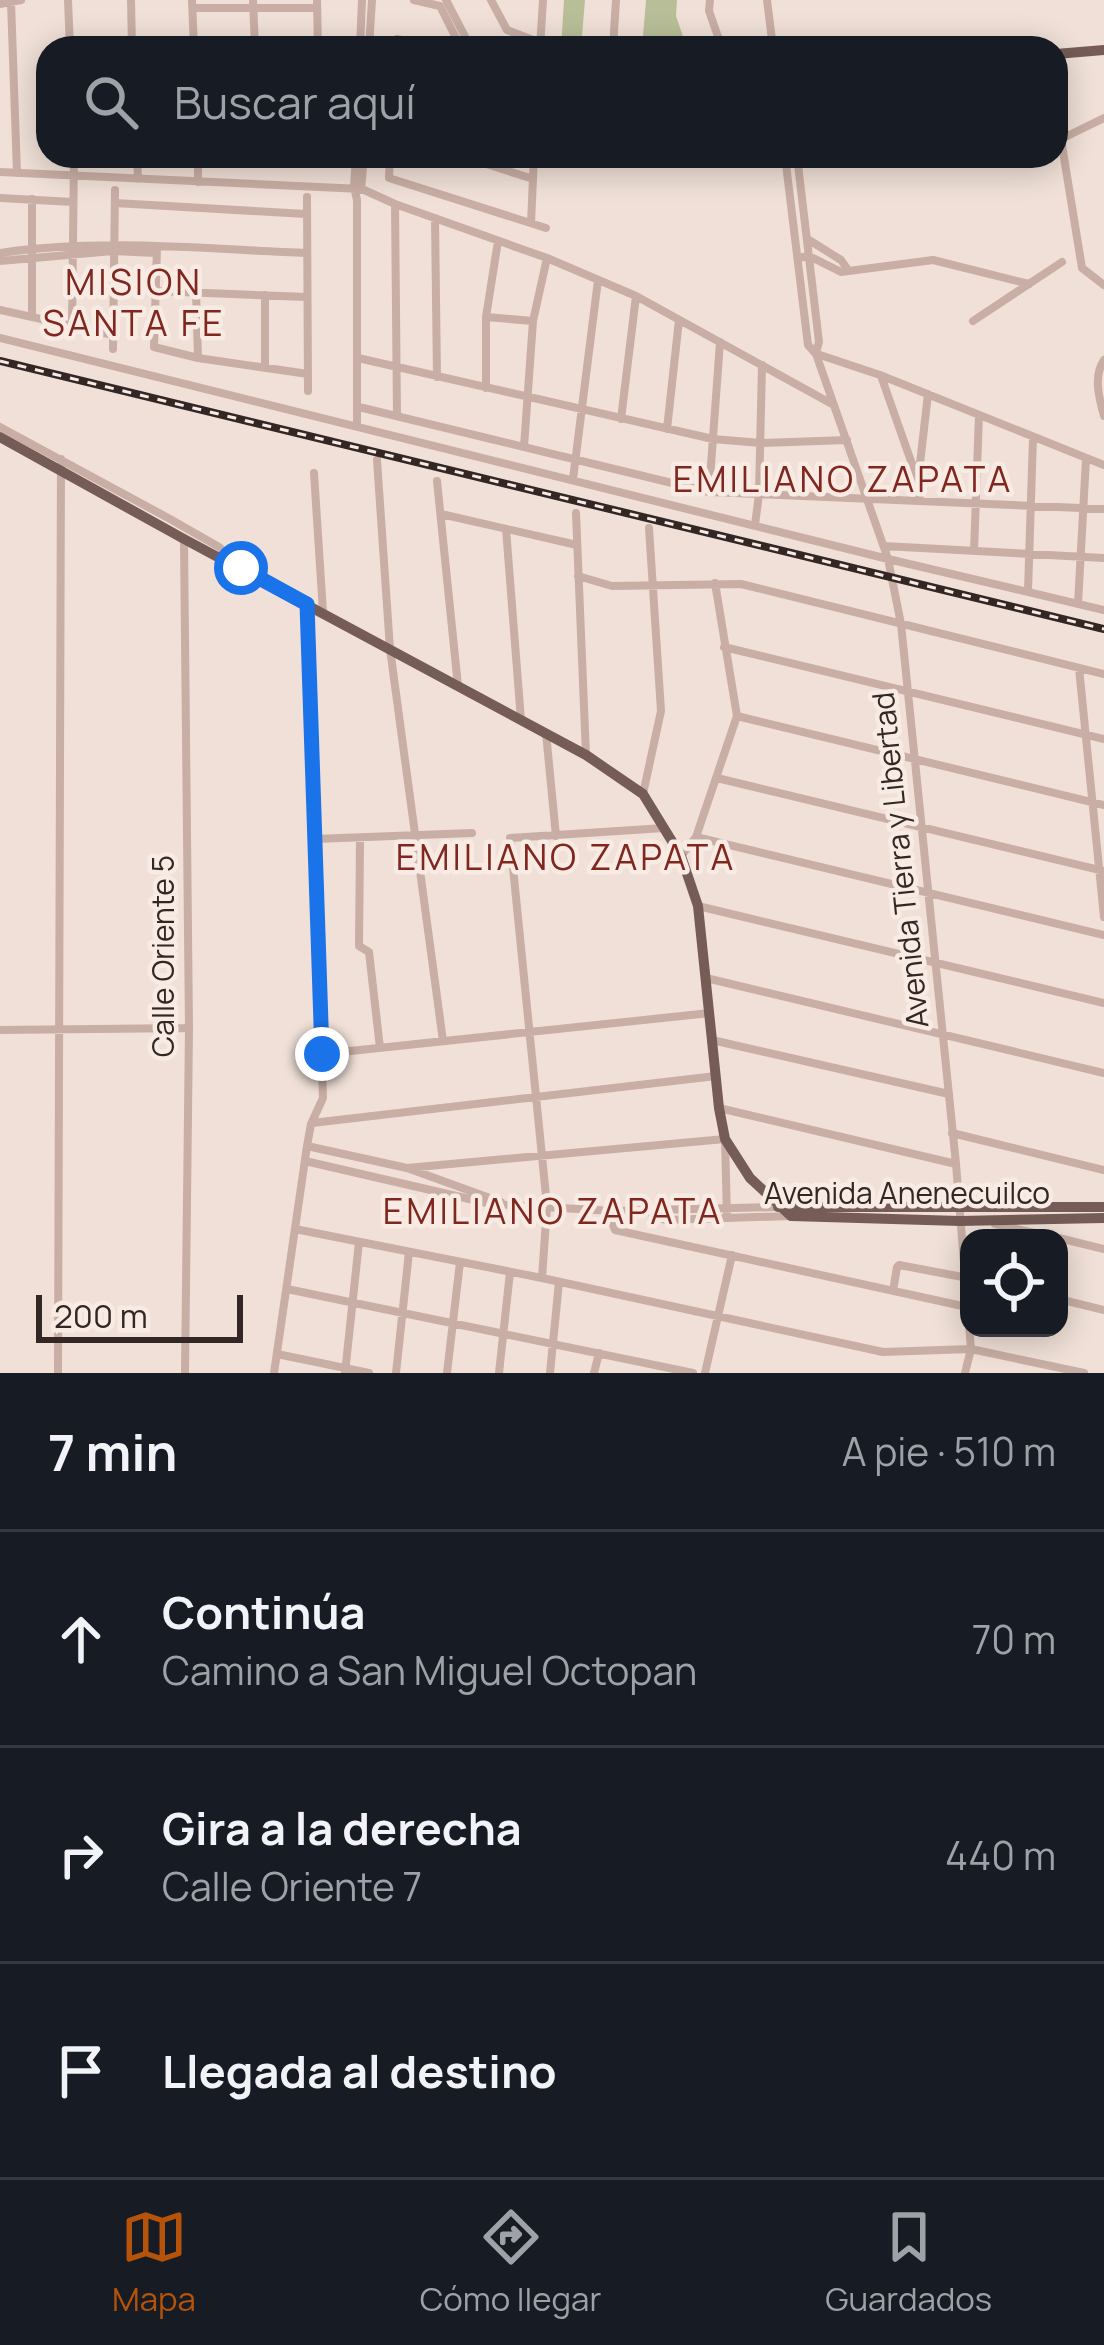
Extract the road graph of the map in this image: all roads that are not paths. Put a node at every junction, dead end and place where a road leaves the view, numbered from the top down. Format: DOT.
graph roads {
  1 [pos="68,0"];
  2 [pos="130,0"];
  3 [pos="367,0"];
  4 [pos="414,0"];
  5 [pos="496,0"];
  6 [pos="543,0"];
  7 [pos="616,0"];
  8 [pos="710,0"];
  9 [pos="767,0"];
  10 [pos="16,1"];
  11 [pos="444,2"];
  12 [pos="0,4"];
  13 [pos="192,4"];
  14 [pos="253,4"];
  15 [pos="317,4"];
  16 [pos="70,36"];
  17 [pos="132,36"];
  18 [pos="193,36"];
  19 [pos="254,36"];
  20 [pos="318,36"];
  21 [pos="366,36"];
  22 [pos="457,36"];
  23 [pos="463,36"];
  24 [pos="520,36"];
  25 [pos="541,36"];
  26 [pos="614,36"];
  27 [pos="718,36"];
  28 [pos="772,36"];
  29 [pos="1104,50"];
  30 [pos="1068,53"];
  31 [pos="1104,118"];
  32 [pos="1068,136"];
  33 [pos="74,168"];
  34 [pos="138,168"];
  35 [pos="198,168"];
  36 [pos="359,168"];
  37 [pos="389,168"];
  38 [pos="499,168"];
  39 [pos="533,168"];
  40 [pos="787,168"];
  41 [pos="798,168"];
  42 [pos="1066,168"];
  43 [pos="0,172"];
  44 [pos="17,173"];
  45 [pos="74,176"];
  46 [pos="138,179"];
  47 [pos="533,179"];
  48 [pos="198,182"];
  49 [pos="358,188"];
  50 [pos="115,190"];
  51 [pos="307,197"];
  52 [pos="0,198"];
  53 [pos="32,200"];
  54 [pos="73,202"];
  55 [pos="115,202"];
  56 [pos="394,204"];
  57 [pos="306,214"];
  58 [pos="435,218"];
  59 [pos="804,220"];
  60 [pos="793,221"];
  61 [pos="531,223"];
  62 [pos="546,228"];
  63 [pos="807,238"];
  64 [pos="498,241"];
  65 [pos="113,248"];
  66 [pos="71,250"];
  67 [pos="157,250"];
  68 [pos="31,253"];
  69 [pos="306,253"];
  70 [pos="809,256"];
  71 [pos="0,257"];
  72 [pos="547,258"];
  73 [pos="798,258"];
  74 [pos="1062,262"];
  75 [pos="849,272"];
  76 [pos="598,280"];
  77 [pos="1029,284"];
  78 [pos="1104,285"];
  79 [pos="157,290"];
  80 [pos="196,292"];
  81 [pos="265,295"];
  82 [pos="636,296"];
  83 [pos="307,297"];
  84 [pos="0,310"];
  85 [pos="32,317"];
  86 [pos="486,317"];
  87 [pos="679,320"];
  88 [pos="533,321"];
  89 [pos="973,322"];
  90 [pos="72,327"];
  91 [pos="112,335"];
  92 [pos="0,338"];
  93 [pos="720,342"];
  94 [pos="112,349"];
  95 [pos="816,354"];
  96 [pos="198,358"];
  97 [pos="358,358"];
  98 [pos="1104,360"];
  99 [pos="762,365"];
  100 [pos="265,368"];
  101 [pos="398,368"];
  102 [pos="308,374"];
  103 [pos="880,375"];
  104 [pos="437,377"];
  105 [pos="486,388"];
  106 [pos="308,391"];
  107 [pos="928,394"];
  108 [pos="526,398"];
  109 [pos="835,405"];
  110 [pos="358,407"];
  111 [pos="580,410"];
  112 [pos="397,416"];
  113 [pos="979,416"];
  114 [pos="1104,416"];
  115 [pos="622,419"];
  116 [pos="357,426"];
  117 [pos="0,427"];
  118 [pos="667,429"];
  119 [pos="0,437"];
  120 [pos="1033,438"];
  121 [pos="713,440"];
  122 [pos="847,440"];
  123 [pos="760,442"];
  124 [pos="524,447"];
  125 [pos="1086,459"];
  126 [pos="377,460"];
  127 [pos="575,460"];
  128 [pos="62,465"];
  129 [pos="1104,465"];
  130 [pos="314,472"];
  131 [pos="573,479"];
  132 [pos="437,481"];
  133 [pos="918,481"];
  134 [pos="710,493"];
  135 [pos="759,494"];
  136 [pos="867,499"];
  137 [pos="920,501"];
  138 [pos="977,504"];
  139 [pos="1031,506"];
  140 [pos="1084,509"];
  141 [pos="1104,509"];
  142 [pos="576,513"];
  143 [pos="440,514"];
  144 [pos="755,526"];
  145 [pos="649,528"];
  146 [pos="506,529"];
  147 [pos="184,539"];
  148 [pos="578,545"];
  149 [pos="884,546"];
  150 [pos="974,551"];
  151 [pos="1028,554"];
  152 [pos="1081,557"];
  153 [pos="1104,558"];
  154 [pos="888,559"];
  155 [pos="241,568"];
  156 [pos="578,576"];
  157 [pos="651,584"];
  158 [pos="715,584"];
  159 [pos="1028,591"];
  160 [pos="307,604"];
  161 [pos="1078,604"];
  162 [pos="1104,610"];
  163 [pos="323,612"];
  164 [pos="902,624"];
  165 [pos="724,646"];
  166 [pos="390,649"];
  167 [pos="1079,668"];
  168 [pos="1104,674"];
  169 [pos="458,686"];
  170 [pos="908,691"];
  171 [pos="737,716"];
  172 [pos="521,720"];
  173 [pos="546,733"];
  174 [pos="1086,735"];
  175 [pos="1104,740"];
  176 [pos="586,755"];
  177 [pos="915,758"];
  178 [pos="717,778"];
  179 [pos="643,794"];
  180 [pos="1093,802"];
  181 [pos="1104,805"];
  182 [pos="922,826"];
  183 [pos="666,828"];
  184 [pos="472,833"];
  185 [pos="415,836"];
  186 [pos="556,836"];
  187 [pos="696,837"];
  188 [pos="315,838"];
  189 [pos="360,838"];
  190 [pos="681,856"];
  191 [pos="1102,870"];
  192 [pos="928,894"];
  193 [pos="698,906"];
  194 [pos="1104,917"];
  195 [pos="1104,935"];
  196 [pos="935,962"];
  197 [pos="706,978"];
  198 [pos="1104,1003"];
  199 [pos="710,1013"];
  200 [pos="189,1028"];
  201 [pos="0,1030"];
  202 [pos="59,1030"];
  203 [pos="530,1033"];
  204 [pos="942,1033"];
  205 [pos="712,1040"];
  206 [pos="442,1041"];
  207 [pos="380,1048"];
  208 [pos="322,1054"];
  209 [pos="1104,1073"];
  210 [pos="716,1076"];
  211 [pos="949,1094"];
  212 [pos="537,1097"];
  213 [pos="719,1108"];
  214 [pos="311,1124"];
  215 [pos="952,1133"];
  216 [pos="724,1139"];
  217 [pos="307,1146"];
  218 [pos="543,1155"];
  219 [pos="305,1161"];
  220 [pos="443,1164"];
  221 [pos="956,1164"];
  222 [pos="406,1168"];
  223 [pos="1104,1170"];
  224 [pos="442,1179"];
  225 [pos="506,1204"];
  226 [pos="547,1206"];
  227 [pos="778,1207"];
  228 [pos="1104,1207"];
  229 [pos="614,1211"];
  230 [pos="727,1212"];
  231 [pos="960,1215"];
  232 [pos="791,1216"];
  233 [pos="1104,1218"];
  234 [pos="982,1220"];
  235 [pos="296,1229"];
  236 [pos="961,1229"];
  237 [pos="1020,1229"];
  238 [pos="1068,1240"];
  239 [pos="359,1242"];
  240 [pos="1104,1249"];
  241 [pos="410,1252"];
  242 [pos="732,1256"];
  243 [pos="460,1262"];
  244 [pos="510,1272"];
  245 [pos="960,1277"];
  246 [pos="542,1278"];
  247 [pos="560,1282"];
  248 [pos="286,1289"];
  249 [pos="893,1291"];
  250 [pos="1068,1301"];
  251 [pos="352,1302"];
  252 [pos="960,1305"];
  253 [pos="1104,1310"];
  254 [pos="401,1312"];
  255 [pos="718,1316"];
  256 [pos="452,1323"];
  257 [pos="503,1334"];
  258 [pos="970,1337"];
  259 [pos="554,1344"];
  260 [pos="971,1349"];
  261 [pos="599,1352"];
  262 [pos="277,1354"];
  263 [pos="345,1371"];
  264 [pos="58,1373"];
  265 [pos="185,1373"];
  266 [pos="274,1373"];
  267 [pos="369,1373"];
  268 [pos="396,1373"];
  269 [pos="447,1373"];
  270 [pos="499,1373"];
  271 [pos="550,1373"];
  272 [pos="595,1373"];
  273 [pos="693,1373"];
  274 [pos="705,1373"];
  275 [pos="965,1373"];
  276 [pos="1084,1373"];
  1 -- 16 [label="street"];
  2 -- 17 [label="street"];
  3 -- 21 [label="street"];
  4 -- 11 [label="street"];
  5 -- 24 [label="street"];
  6 -- 25 [label="street"];
  7 -- 26 [label="street"];
  8 -- 27 [label="street"];
  9 -- 28 [label="street"];
  10 -- 12 [label="street"];
  10 -- 44 [label="street"];
  11 -- 22 [label="street"];
  11 -- 23 [label="street"];
  13 -- 14 [label="street"];
  13 -- 18 [label="street"];
  14 -- 15 [label="street"];
  14 -- 19 [label="street"];
  15 -- 20 [label="street"];
  29 -- 30 [label="main road"];
  31 -- 32 [label="street"];
  33 -- 45 [label="street"];
  34 -- 46 [label="street"];
  35 -- 48 [label="street"];
  36 -- 49 [label="street"];
  37 -- 61 [label="street"];
  38 -- 47 [label="street"];
  39 -- 47 [label="street"];
  40 -- 60 [label="street"];
  41 -- 59 [label="street"];
  42 -- 78 [label="street"];
  43 -- 44 [label="street"];
  44 -- 45 [label="street"];
  45 -- 46 [label="street"];
  45 -- 54 [label="street"];
  46 -- 48 [label="street"];
  47 -- 61 [label="street"];
  48 -- 49 [label="street"];
  49 -- 56 [label="street"];
  49 -- 97 [label="street"];
  50 -- 55 [label="street"];
  51 -- 57 [label="street"];
  52 -- 53 [label="street"];
  53 -- 54 [label="street"];
  53 -- 68 [label="street"];
  54 -- 66 [label="street"];
  55 -- 57 [label="street"];
  55 -- 65 [label="street"];
  56 -- 58 [label="street"];
  56 -- 101 [label="street"];
  57 -- 69 [label="street"];
  58 -- 64 [label="street"];
  58 -- 104 [label="street"];
  59 -- 60 [label="street"];
  59 -- 63 [label="street"];
  60 -- 73 [label="street"];
  61 -- 62 [label="street"];
  63 -- 70 [label="street"];
  63 -- 75 [label="street"];
  64 -- 72 [label="street"];
  64 -- 86 [label="street"];
  65 -- 66 [label="street"];
  65 -- 67 [label="street"];
  65 -- 91 [label="street"];
  66 -- 68 [label="street"];
  66 -- 90 [label="street"];
  67 -- 69 [label="street"];
  67 -- 79 [label="street"];
  68 -- 71 [label="street"];
  68 -- 85 [label="street"];
  69 -- 83 [label="street"];
  70 -- 73 [label="street"];
  70 -- 75 [label="street"];
  70 -- 95 [label="street"];
  72 -- 76 [label="street"];
  72 -- 88 [label="street"];
  73 -- 95 [label="street"];
  74 -- 77 [label="street"];
  75 -- 77 [label="street"];
  76 -- 82 [label="street"];
  76 -- 111 [label="street"];
  77 -- 89 [label="street"];
  79 -- 80 [label="street"];
  79 -- 96 [label="street"];
  80 -- 81 [label="street"];
  80 -- 96 [label="street"];
  81 -- 83 [label="street"];
  81 -- 100 [label="street"];
  82 -- 87 [label="street"];
  82 -- 115 [label="street"];
  83 -- 102 [label="street"];
  84 -- 85 [label="street"];
  85 -- 90 [label="street"];
  86 -- 88 [label="street"];
  86 -- 105 [label="street"];
  87 -- 93 [label="street"];
  87 -- 118 [label="street"];
  88 -- 108 [label="street"];
  90 -- 91 [label="street"];
  91 -- 94 [label="street"];
  92 -- 116 [label="street"];
  93 -- 99 [label="street"];
  93 -- 121 [label="street"];
  95 -- 103 [label="street"];
  95 -- 109 [label="street, Avenida Tierra y Libertad"];
  96 -- 100 [label="street"];
  97 -- 101 [label="street"];
  97 -- 110 [label="street"];
  98 -- 114 [label="street"];
  99 -- 109 [label="street"];
  99 -- 123 [label="street"];
  100 -- 102 [label="street"];
  101 -- 104 [label="street"];
  101 -- 112 [label="street"];
  102 -- 106 [label="street"];
  103 -- 107 [label="street"];
  103 -- 133 [label="street"];
  104 -- 105 [label="street"];
  105 -- 108 [label="street"];
  107 -- 113 [label="street"];
  107 -- 133 [label="street"];
  108 -- 111 [label="street"];
  108 -- 124 [label="street"];
  109 -- 122 [label="street, Avenida Tierra y Libertad"];
  110 -- 112 [label="street"];
  110 -- 116 [label="street"];
  111 -- 115 [label="street"];
  111 -- 127 [label="street"];
  112 -- 124 [label="street"];
  113 -- 120 [label="street"];
  113 -- 138 [label="street"];
  115 -- 118 [label="street"];
  116 -- 131 [label="street"];
  117 -- 128 [label="street"];
  118 -- 121 [label="street"];
  119 -- 128 [label="main road"];
  120 -- 125 [label="street"];
  120 -- 139 [label="street"];
  121 -- 123 [label="street"];
  121 -- 134 [label="street"];
  122 -- 123 [label="street"];
  122 -- 136 [label="street, Avenida Tierra y Libertad"];
  123 -- 135 [label="street"];
  124 -- 127 [label="street"];
  125 -- 129 [label="street"];
  125 -- 140 [label="street"];
  126 -- 166 [label="street"];
  127 -- 131 [label="street"];
  127 -- 134 [label="street"];
  128 -- 147 [label="main road"];
  128 -- 155 [label="street"];
  128 -- 202 [label="street"];
  130 -- 163 [label="street"];
  131 -- 144 [label="street"];
  132 -- 143 [label="street"];
  133 -- 137 [label="street"];
  134 -- 135 [label="street"];
  135 -- 136 [label="street"];
  135 -- 144 [label="street"];
  136 -- 137 [label="street"];
  136 -- 149 [label="street, Avenida Tierra y Libertad"];
  137 -- 138 [label="street"];
  138 -- 139 [label="street"];
  138 -- 150 [label="street"];
  139 -- 140 [label="street"];
  139 -- 151 [label="street"];
  140 -- 141 [label="street"];
  140 -- 152 [label="street"];
  142 -- 148 [label="street"];
  143 -- 146 [label="street"];
  143 -- 169 [label="street"];
  144 -- 154 [label="street"];
  145 -- 157 [label="street"];
  146 -- 148 [label="street"];
  146 -- 172 [label="street"];
  147 -- 155 [label="main road"];
  147 -- 200 [label="street, Calle Oriente 5"];
  148 -- 156 [label="street"];
  149 -- 150 [label="street"];
  149 -- 154 [label="street, Avenida Tierra y Libertad"];
  150 -- 151 [label="street"];
  151 -- 152 [label="street"];
  151 -- 159 [label="street"];
  152 -- 153 [label="street"];
  152 -- 161 [label="street"];
  154 -- 159 [label="street"];
  154 -- 164 [label="street, Avenida Tierra y Libertad"];
  155 -- 160 [label="main road"];
  156 -- 157 [label="street"];
  156 -- 176 [label="street"];
  157 -- 158 [label="street"];
  157 -- 179 [label="street"];
  158 -- 164 [label="street"];
  158 -- 165 [label="street"];
  159 -- 161 [label="street"];
  160 -- 163 [label="main road"];
  160 -- 188 [label="street"];
  161 -- 162 [label="street"];
  163 -- 166 [label="main road"];
  164 -- 167 [label="street"];
  164 -- 170 [label="street, Avenida Tierra y Libertad"];
  165 -- 170 [label="street"];
  165 -- 171 [label="street"];
  166 -- 169 [label="main road"];
  166 -- 185 [label="street"];
  167 -- 168 [label="street"];
  167 -- 174 [label="street"];
  169 -- 172 [label="main road"];
  170 -- 174 [label="street"];
  170 -- 177 [label="street, Avenida Tierra y Libertad"];
  171 -- 177 [label="street"];
  171 -- 178 [label="street"];
  172 -- 173 [label="main road"];
  173 -- 176 [label="main road"];
  173 -- 186 [label="street"];
  174 -- 175 [label="street"];
  174 -- 180 [label="street"];
  176 -- 179 [label="main road"];
  177 -- 180 [label="street"];
  177 -- 182 [label="street, Avenida Tierra y Libertad"];
  178 -- 182 [label="street"];
  178 -- 187 [label="street"];
  179 -- 183 [label="main road"];
  180 -- 181 [label="street"];
  180 -- 191 [label="street"];
  182 -- 191 [label="street"];
  182 -- 192 [label="street, Avenida Tierra y Libertad"];
  183 -- 186 [label="street"];
  183 -- 190 [label="main road"];
  184 -- 185 [label="street"];
  185 -- 189 [label="street"];
  185 -- 206 [label="street"];
  186 -- 203 [label="street"];
  187 -- 190 [label="street"];
  187 -- 192 [label="street"];
  188 -- 189 [label="street"];
  188 -- 208 [label="street"];
  189 -- 207 [label="street"];
  190 -- 193 [label="main road"];
  191 -- 194 [label="street"];
  192 -- 195 [label="street"];
  192 -- 196 [label="street, Avenida Tierra y Libertad"];
  193 -- 196 [label="street"];
  193 -- 197 [label="main road"];
  196 -- 198 [label="street"];
  196 -- 204 [label="street, Avenida Tierra y Libertad"];
  197 -- 199 [label="main road"];
  197 -- 204 [label="street"];
  199 -- 203 [label="street"];
  199 -- 205 [label="main road"];
  200 -- 202 [label="street"];
  200 -- 265 [label="street, Calle Oriente 5"];
  201 -- 202 [label="street"];
  202 -- 264 [label="street"];
  203 -- 206 [label="street"];
  203 -- 212 [label="street"];
  204 -- 209 [label="street"];
  204 -- 211 [label="street, Avenida Tierra y Libertad"];
  205 -- 210 [label="main road"];
  205 -- 211 [label="street"];
  206 -- 207 [label="street"];
  207 -- 208 [label="street"];
  208 -- 214 [label="street"];
  210 -- 212 [label="street"];
  210 -- 213 [label="main road"];
  211 -- 215 [label="street, Avenida Tierra y Libertad"];
  212 -- 214 [label="street"];
  212 -- 218 [label="street"];
  213 -- 216 [label="main road"];
  213 -- 221 [label="street"];
  214 -- 217 [label="street"];
  215 -- 221 [label="street, Avenida Tierra y Libertad"];
  215 -- 223 [label="street"];
  216 -- 218 [label="street"];
  216 -- 227 [label="main road"];
  216 -- 230 [label="street"];
  217 -- 219 [label="street"];
  217 -- 222 [label="street, Avenida Anenecuilco"];
  218 -- 220 [label="street"];
  218 -- 226 [label="street"];
  219 -- 225 [label="street, Avenida Anenecuilco"];
  219 -- 235 [label="street"];
  220 -- 222 [label="street"];
  220 -- 224 [label="street"];
  221 -- 231 [label="street, Avenida Tierra y Libertad"];
  222 -- 224 [label="street, Avenida Anenecuilco"];
  224 -- 225 [label="street, Avenida Anenecuilco"];
  225 -- 226 [label="street, Avenida Anenecuilco"];
  226 -- 229 [label="street, Avenida Anenecuilco"];
  226 -- 246 [label="street"];
  227 -- 230 [label="street, Avenida Anenecuilco"];
  227 -- 231 [label="main road, Avenida Anenecuilco"];
  227 -- 232 [label="main road"];
  228 -- 231 [label="main road, Avenida Anenecuilco"];
  229 -- 230 [label="street, Avenida Anenecuilco"];
  229 -- 242 [label="street"];
  230 -- 232 [label="street, Avenida Anenecuilco"];
  231 -- 232 [label="main road, Avenida Anenecuilco"];
  231 -- 234 [label="main road, Avenida Anenecuilco"];
  231 -- 236 [label="street, Avenida Tierra y Libertad"];
  233 -- 234 [label="main road, Avenida Anenecuilco"];
  234 -- 237 [label="street"];
  235 -- 239 [label="street"];
  235 -- 248 [label="street"];
  238 -- 240 [label="street"];
  239 -- 241 [label="street"];
  239 -- 251 [label="street"];
  241 -- 243 [label="street"];
  241 -- 254 [label="street"];
  242 -- 249 [label="street"];
  242 -- 255 [label="street"];
  243 -- 244 [label="street"];
  243 -- 256 [label="street"];
  244 -- 246 [label="street"];
  244 -- 257 [label="street"];
  245 -- 249 [label="street"];
  246 -- 247 [label="street"];
  247 -- 255 [label="street"];
  247 -- 259 [label="street"];
  248 -- 251 [label="street"];
  248 -- 262 [label="street"];
  249 -- 252 [label="street"];
  250 -- 253 [label="street"];
  251 -- 254 [label="street"];
  251 -- 263 [label="street"];
  254 -- 256 [label="street"];
  254 -- 268 [label="street"];
  255 -- 260 [label="street"];
  255 -- 274 [label="street"];
  256 -- 257 [label="street"];
  256 -- 269 [label="street"];
  257 -- 259 [label="street"];
  257 -- 270 [label="street"];
  258 -- 260 [label="street, Avenida Tierra y Libertad"];
  259 -- 261 [label="street"];
  259 -- 271 [label="street"];
  260 -- 275 [label="street, Avenida Tierra y Libertad"];
  260 -- 276 [label="street"];
  261 -- 272 [label="street"];
  261 -- 273 [label="street"];
  262 -- 263 [label="street"];
  262 -- 266 [label="street"];
  263 -- 267 [label="street"];
}
